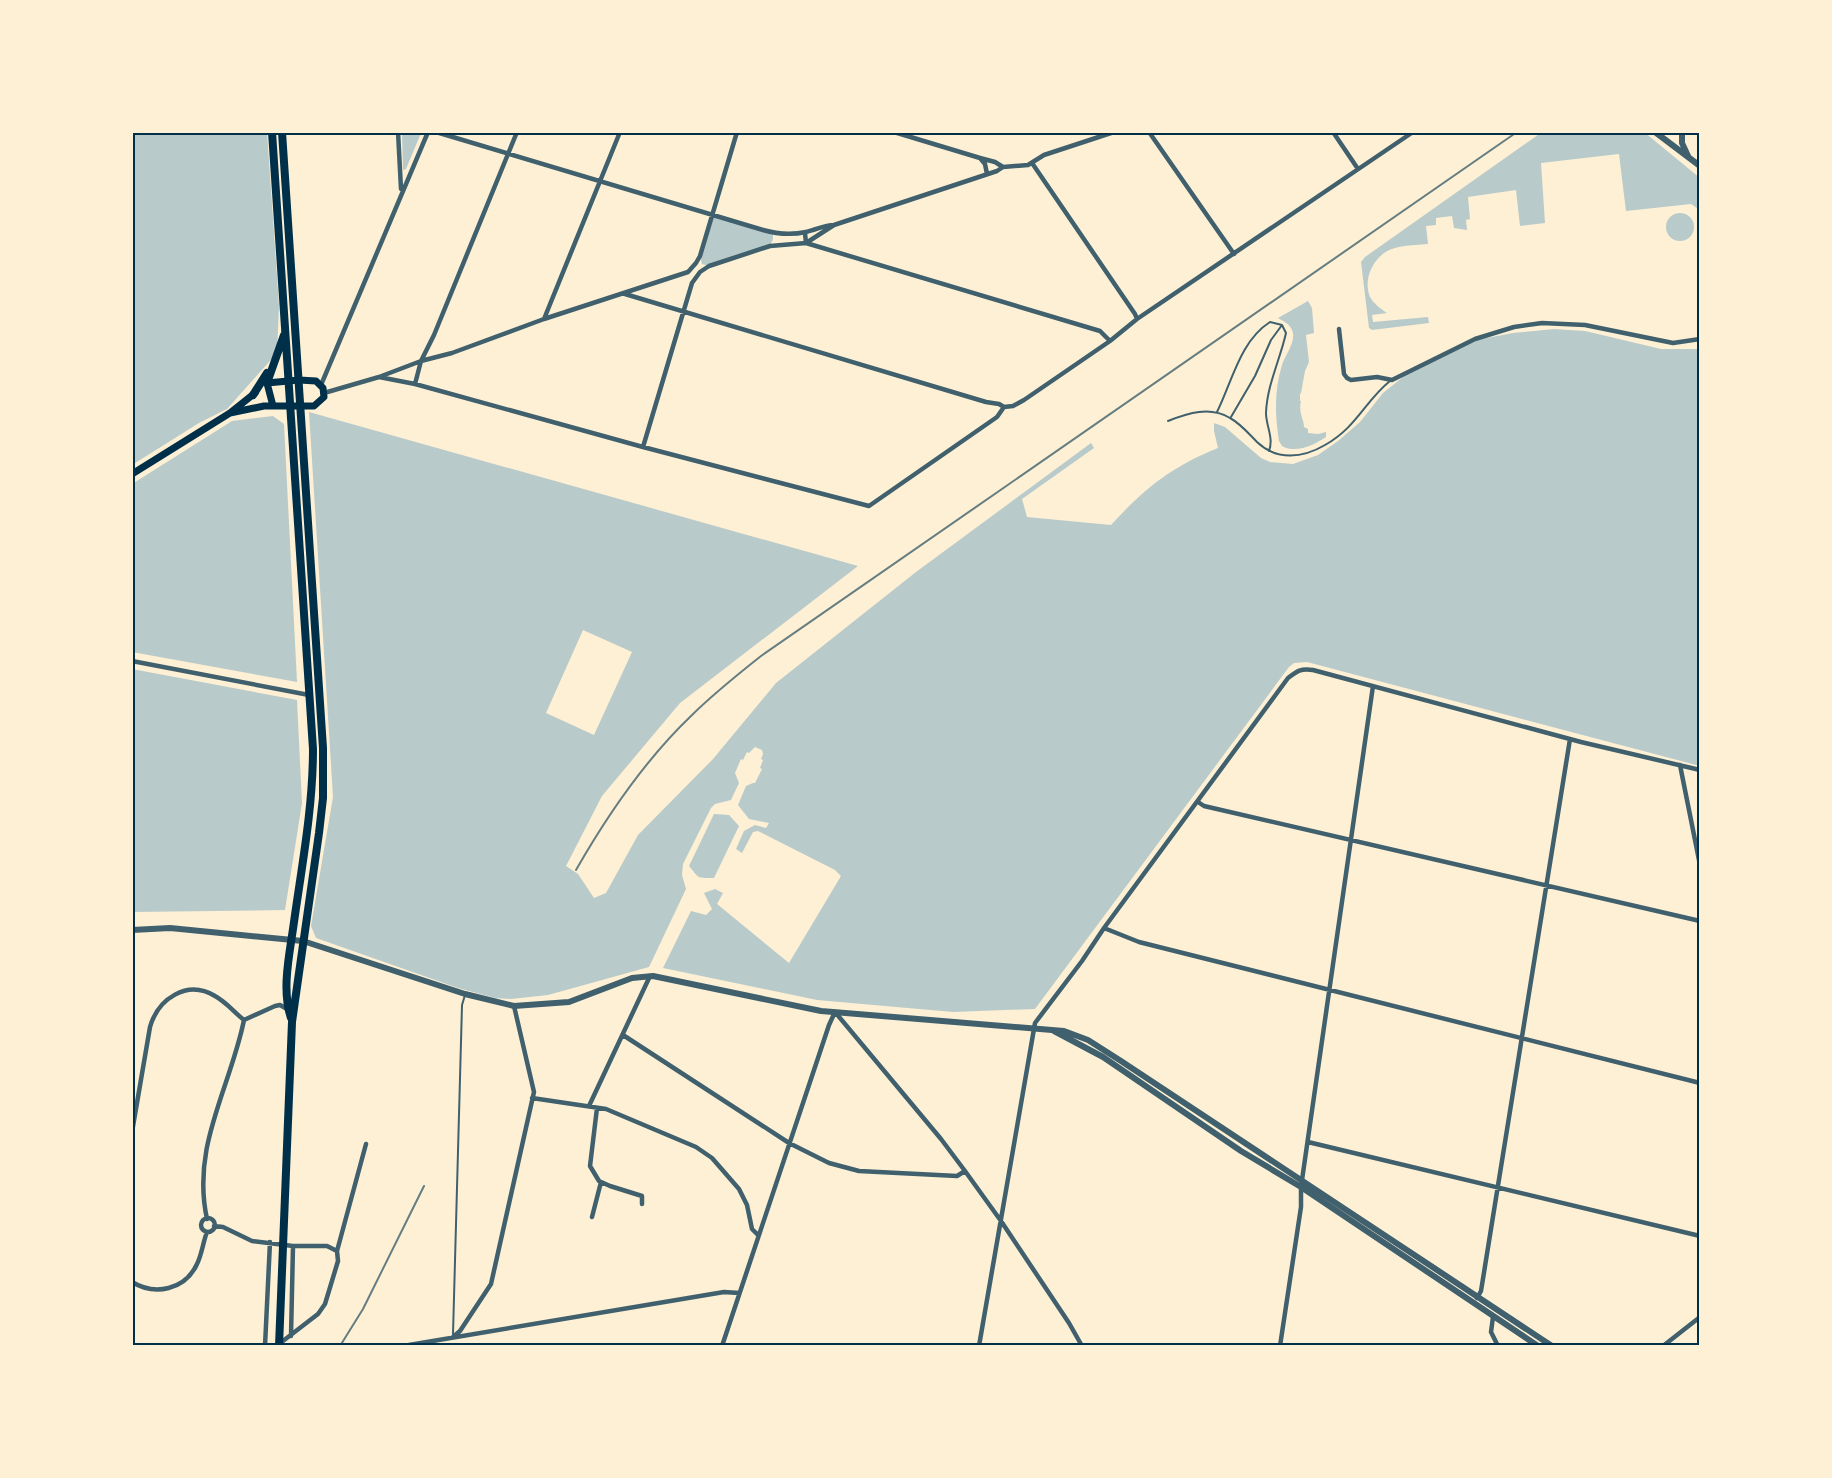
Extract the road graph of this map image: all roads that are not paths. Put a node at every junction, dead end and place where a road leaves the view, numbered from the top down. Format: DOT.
graph roads {
  1 [pos="272,132"];
  2 [pos="282,132"];
  3 [pos="398,132"];
  4 [pos="428,132"];
  5 [pos="436,132"];
  6 [pos="517,132"];
  7 [pos="620,132"];
  8 [pos="737,132"];
  9 [pos="894,132"];
  10 [pos="1114,132"];
  11 [pos="1149,132"];
  12 [pos="1333,132"];
  13 [pos="1413,132"];
  14 [pos="1655,132"];
  15 [pos="1682,132"];
  16 [pos="508,153"];
  17 [pos="1688,157"];
  18 [pos="980,158"];
  19 [pos="1032,163"];
  20 [pos="1700,166"];
  21 [pos="1003,167"];
  22 [pos="1359,169"];
  23 [pos="987,174"];
  24 [pos="600,181"];
  25 [pos="401,192"];
  26 [pos="712,214"];
  27 [pos="834,225"];
  28 [pos="805,232"];
  29 [pos="773,233"];
  30 [pos="806,243"];
  31 [pos="770,246"];
  32 [pos="1234,254"];
  33 [pos="626,294"];
  34 [pos="684,311"];
  35 [pos="544,319"];
  36 [pos="1137,319"];
  37 [pos="1282,325"];
  38 [pos="285,327"];
  39 [pos="1338,329"];
  40 [pos="1700,339"];
  41 [pos="1110,341"];
  42 [pos="276,360"];
  43 [pos="422,361"];
  44 [pos="379,377"];
  45 [pos="299,380"];
  46 [pos="1392,380"];
  47 [pos="289,381"];
  48 [pos="267,383"];
  49 [pos="415,384"];
  50 [pos="321,385"];
  51 [pos="324,393"];
  52 [pos="253,395"];
  53 [pos="273,406"];
  54 [pos="296,406"];
  55 [pos="1004,408"];
  56 [pos="230,413"];
  57 [pos="1217,413"];
  58 [pos="1231,418"];
  59 [pos="1168,421"];
  60 [pos="642,447"];
  61 [pos="1269,450"];
  62 [pos="132,474"];
  63 [pos="132,661"];
  64 [pos="1373,686"];
  65 [pos="310,695"];
  66 [pos="1570,739"];
  67 [pos="1680,765"];
  68 [pos="1700,770"];
  69 [pos="1198,802"];
  70 [pos="1351,841"];
  71 [pos="1700,865"];
  72 [pos="1546,886"];
  73 [pos="1700,921"];
  74 [pos="1104,928"];
  75 [pos="132,930"];
  76 [pos="292,939"];
  77 [pos="303,941"];
  78 [pos="650,976"];
  79 [pos="1330,990"];
  80 [pos="465,994"];
  81 [pos="514,1006"];
  82 [pos="288,1009"];
  83 [pos="835,1012"];
  84 [pos="244,1020"];
  85 [pos="292,1022"];
  86 [pos="1034,1028"];
  87 [pos="623,1035"];
  88 [pos="1522,1038"];
  89 [pos="1700,1083"];
  90 [pos="532,1098"];
  91 [pos="589,1106"];
  92 [pos="597,1108"];
  93 [pos="132,1132"];
  94 [pos="1308,1142"];
  95 [pos="789,1143"];
  96 [pos="366,1144"];
  97 [pos="964,1171"];
  98 [pos="601,1182"];
  99 [pos="1301,1183"];
  100 [pos="1498,1187"];
  101 [pos="642,1204"];
  102 [pos="592,1217"];
  103 [pos="207,1219"];
  104 [pos="1001,1221"];
  105 [pos="214,1226"];
  106 [pos="207,1232"];
  107 [pos="758,1235"];
  108 [pos="1700,1236"];
  109 [pos="270,1242"];
  110 [pos="283,1246"];
  111 [pos="293,1246"];
  112 [pos="337,1251"];
  113 [pos="132,1282"];
  114 [pos="739,1293"];
  115 [pos="1476,1300"];
  116 [pos="1493,1317"];
  117 [pos="1700,1317"];
  118 [pos="291,1336"];
  119 [pos="453,1337"];
  120 [pos="445,1338"];
  121 [pos="1540,1344"];
  122 [pos="265,1346"];
  123 [pos="278,1346"];
  124 [pos="403,1346"];
  125 [pos="446,1346"];
  126 [pos="722,1346"];
  127 [pos="979,1346"];
  128 [pos="1082,1346"];
  129 [pos="1280,1346"];
  130 [pos="1498,1346"];
  131 [pos="1552,1346"];
  132 [pos="1663,1346"];
  1 -- 38 [label="main road"];
  2 -- 45 [label="main road"];
  3 -- 25 [label="street"];
  4 -- 25 [label="street"];
  5 -- 16 [label="street"];
  6 -- 16 [label="street"];
  7 -- 24 [label="street"];
  8 -- 26 [label="street"];
  9 -- 18 [label="street"];
  10 -- 19 [label="street"];
  11 -- 32 [label="street"];
  12 -- 22 [label="street"];
  13 -- 22 [label="street"];
  14 -- 17 [label="street"];
  15 -- 17 [label="street"];
  16 -- 24 [label="street"];
  16 -- 43 [label="street"];
  17 -- 20 [label="street"];
  18 -- 21 [label="street"];
  18 -- 23 [label="street"];
  19 -- 21 [label="street"];
  19 -- 36 [label="street"];
  21 -- 23 [label="street"];
  22 -- 32 [label="street"];
  23 -- 27 [label="street"];
  24 -- 26 [label="street"];
  24 -- 35 [label="street"];
  25 -- 50 [label="street"];
  26 -- 29 [label="street"];
  26 -- 33 [label="street"];
  27 -- 28 [label="street"];
  27 -- 30 [label="street"];
  28 -- 29 [label="street"];
  28 -- 30 [label="street"];
  29 -- 31 [label="street"];
  30 -- 31 [label="street"];
  30 -- 41 [label="street"];
  31 -- 34 [label="street"];
  32 -- 36 [label="street"];
  33 -- 34 [label="street"];
  33 -- 35 [label="street"];
  34 -- 55 [label="street"];
  34 -- 60 [label="street"];
  35 -- 43 [label="street"];
  36 -- 41 [label="street"];
  37 -- 57 [label="lane"];
  37 -- 58 [label="lane"];
  37 -- 61 [label="lane"];
  38 -- 42 [label="main road"];
  38 -- 47 [label="main road"];
  39 -- 46 [label="street"];
  40 -- 46 [label="street"];
  41 -- 55 [label="street"];
  42 -- 48 [label="main road"];
  42 -- 52 [label="main road"];
  43 -- 44 [label="street"];
  43 -- 49 [label="street"];
  44 -- 49 [label="street"];
  44 -- 51 [label="street"];
  45 -- 47 [label="main road"];
  45 -- 50 [label="main road"];
  45 -- 54 [label="main road"];
  46 -- 61 [label="lane"];
  47 -- 48 [label="main road"];
  47 -- 54 [label="main road"];
  48 -- 52 [label="main road"];
  48 -- 53 [label="main road"];
  49 -- 60 [label="street"];
  50 -- 51 [label="main road"];
  51 -- 54 [label="main road"];
  52 -- 56 [label="main road"];
  53 -- 54 [label="main road"];
  53 -- 56 [label="main road"];
  54 -- 65 [label="main road"];
  54 -- 77 [label="main road"];
  55 -- 60 [label="street"];
  56 -- 62 [label="main road"];
  57 -- 58 [label="lane"];
  57 -- 59 [label="lane"];
  58 -- 61 [label="lane"];
  63 -- 65 [label="street"];
  64 -- 66 [label="street"];
  64 -- 69 [label="street"];
  64 -- 70 [label="street"];
  65 -- 76 [label="main road"];
  66 -- 67 [label="street"];
  66 -- 72 [label="street"];
  67 -- 68 [label="street"];
  67 -- 71 [label="street"];
  69 -- 70 [label="street"];
  69 -- 74 [label="street"];
  70 -- 72 [label="street"];
  70 -- 79 [label="street"];
  72 -- 73 [label="street"];
  72 -- 88 [label="street"];
  74 -- 79 [label="street"];
  74 -- 86 [label="street"];
  75 -- 76 [label="street"];
  76 -- 77 [label="street"];
  76 -- 82 [label="main road"];
  77 -- 80 [label="street"];
  77 -- 85 [label="main road"];
  78 -- 81 [label="street"];
  78 -- 83 [label="street"];
  78 -- 87 [label="street"];
  79 -- 88 [label="street"];
  79 -- 94 [label="street"];
  80 -- 81 [label="street"];
  80 -- 119 [label="lane"];
  81 -- 90 [label="street"];
  82 -- 84 [label="street"];
  82 -- 85 [label="main road"];
  83 -- 86 [label="street"];
  83 -- 95 [label="street"];
  83 -- 97 [label="street"];
  84 -- 93 [label="street"];
  84 -- 103 [label="street"];
  85 -- 110 [label="main road"];
  86 -- 99 [label="street"];
  86 -- 104 [label="street"];
  87 -- 91 [label="street"];
  87 -- 95 [label="street"];
  88 -- 89 [label="street"];
  88 -- 100 [label="street"];
  90 -- 91 [label="street"];
  90 -- 119 [label="street"];
  91 -- 92 [label="street"];
  92 -- 98 [label="street"];
  92 -- 107 [label="street"];
  94 -- 99 [label="street"];
  94 -- 100 [label="street"];
  95 -- 97 [label="street"];
  95 -- 107 [label="street"];
  96 -- 112 [label="street"];
  97 -- 104 [label="street"];
  98 -- 101 [label="street"];
  98 -- 102 [label="street"];
  99 -- 115 [label="street"];
  99 -- 129 [label="street"];
  100 -- 108 [label="street"];
  100 -- 115 [label="street"];
  103 -- 105 [label="street"];
  103 -- 106 [label="street"];
  104 -- 127 [label="street"];
  104 -- 128 [label="street"];
  105 -- 106 [label="street"];
  105 -- 109 [label="street"];
  106 -- 113 [label="street"];
  107 -- 114 [label="street"];
  109 -- 110 [label="street"];
  109 -- 122 [label="street"];
  110 -- 111 [label="street"];
  110 -- 123 [label="main road"];
  111 -- 112 [label="street"];
  111 -- 118 [label="street"];
  112 -- 118 [label="street"];
  114 -- 119 [label="street"];
  114 -- 126 [label="street"];
  115 -- 116 [label="street"];
  115 -- 121 [label="street"];
  116 -- 121 [label="street"];
  116 -- 130 [label="street"];
  117 -- 132 [label="street"];
  118 -- 123 [label="street"];
  119 -- 120 [label="street"];
  120 -- 124 [label="street"];
  120 -- 125 [label="street"];
  121 -- 131 [label="street"];
}
